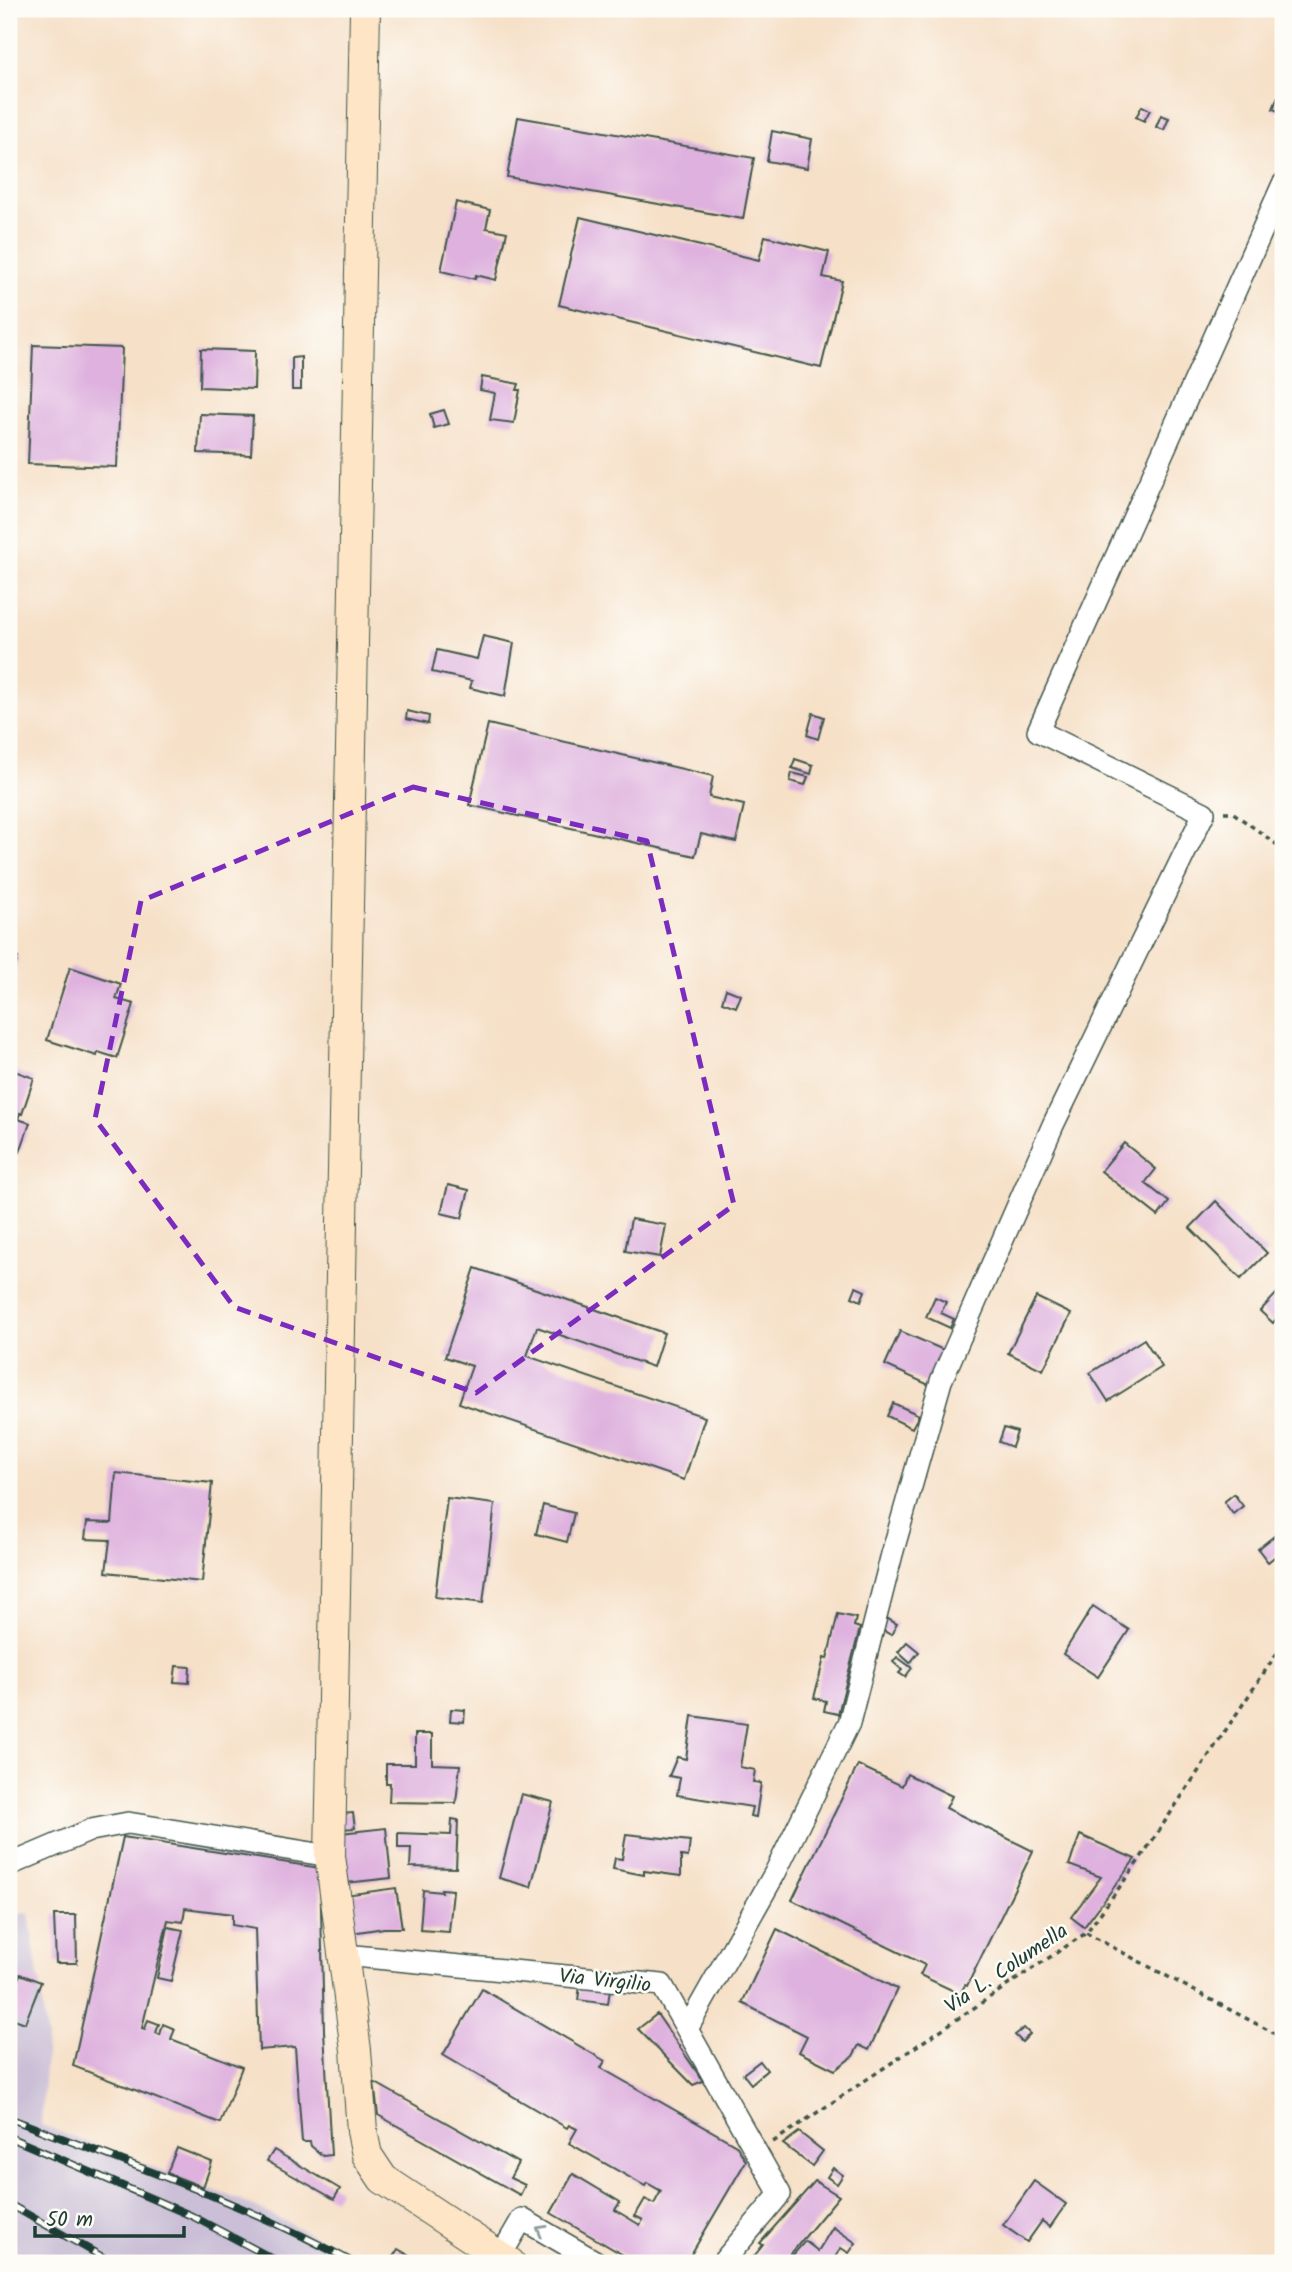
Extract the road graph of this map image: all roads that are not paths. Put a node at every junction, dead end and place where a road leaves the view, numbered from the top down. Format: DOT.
graph roads {
  1 [pos="365,9"];
  2 [pos="1283,184"];
  3 [pos="330,1856"];
  4 [pos="9,1865"];
  5 [pos="344,1955"];
  6 [pos="687,2029"];
  7 [pos="505,2260"];
  8 [pos="598,2263"];
  9 [pos="722,2263"];
  1 -- 3 [label="main road"];
  2 -- 6 [label="street"];
  3 -- 4 [label="street"];
  3 -- 5 [label="main road"];
  5 -- 6 [label="street, Via Virgilio"];
  5 -- 7 [label="main road"];
  6 -- 9 [label="street, Via Virgilio"];
  8 -- 7 [label="street, one-way"];
}
